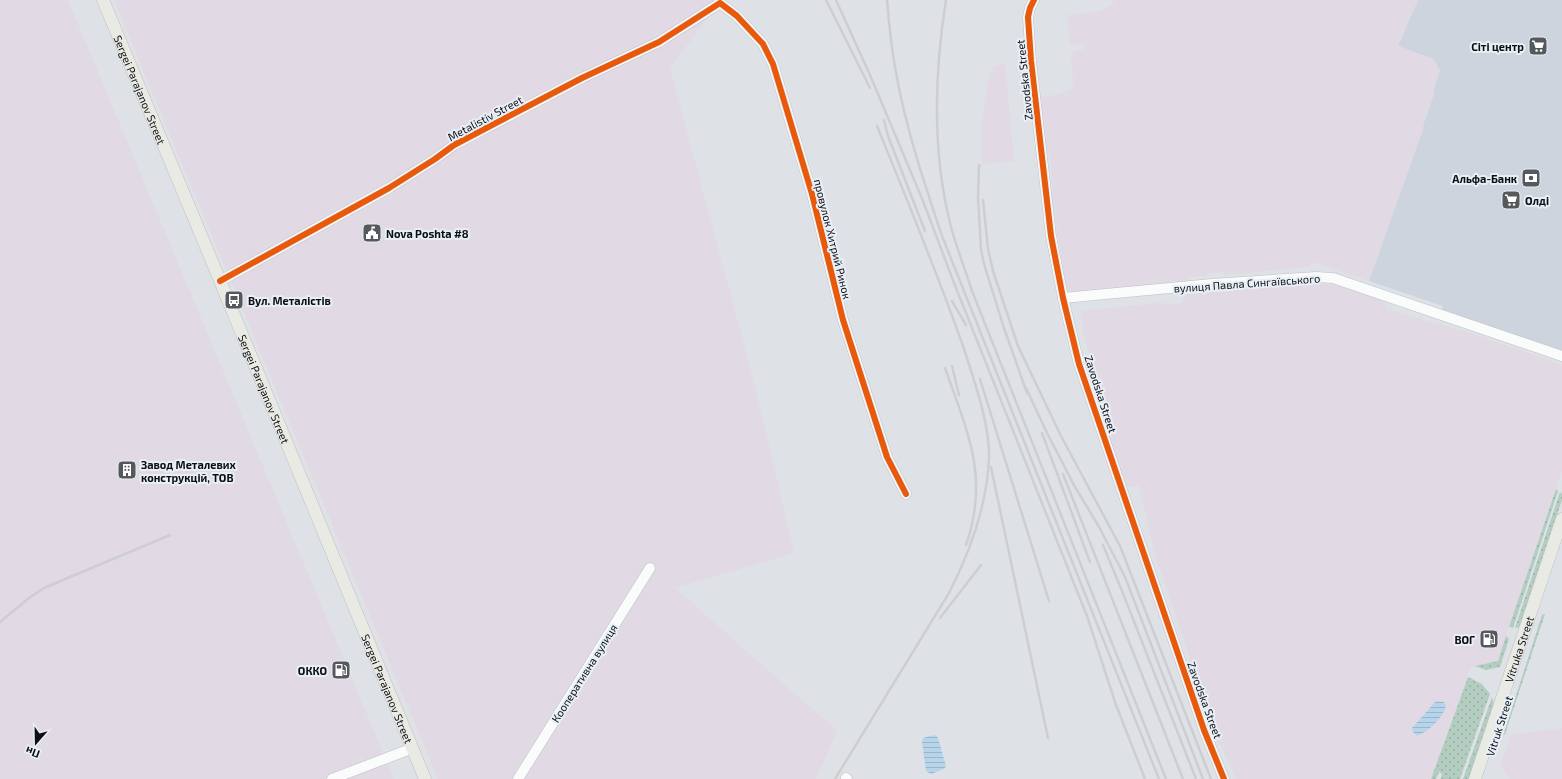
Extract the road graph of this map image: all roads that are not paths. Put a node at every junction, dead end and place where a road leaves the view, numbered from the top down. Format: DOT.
graph roads {
  1 [pos="102,0"];
  2 [pos="1034,0"];
  3 [pos="720,3"];
  4 [pos="220,281"];
  5 [pos="1063,298"];
  6 [pos="1562,356"];
  7 [pos="906,494"];
  8 [pos="1562,519"];
  9 [pos="1562,536"];
  10 [pos="650,568"];
  11 [pos="412,748"];
  12 [pos="332,779"];
  13 [pos="425,779"];
  14 [pos="518,779"];
  15 [pos="1224,779"];
  16 [pos="1475,779"];
  17 [pos="1481,779"];
  1 -- 4 [label="main road, Sergei Parajanov Street"];
  2 -- 5 [label="street, Zavodska Street"];
  3 -- 4 [label="street, Metalistiv Street"];
  3 -- 7 [label="street, провулок Хитрий Ринок"];
  4 -- 11 [label="main road, Sergei Parajanov Street"];
  5 -- 6 [label="street, вулиця Павла Сингаївського"];
  5 -- 15 [label="street, Zavodska Street"];
  8 -- 16 [label="main road, Vitruka Street"];
  9 -- 17 [label="main road, Vitruk Street"];
  10 -- 14 [label="street, Кооперативна вулиця"];
  11 -- 12 [label="street"];
  11 -- 13 [label="main road, Sergei Parajanov Street"];
}
